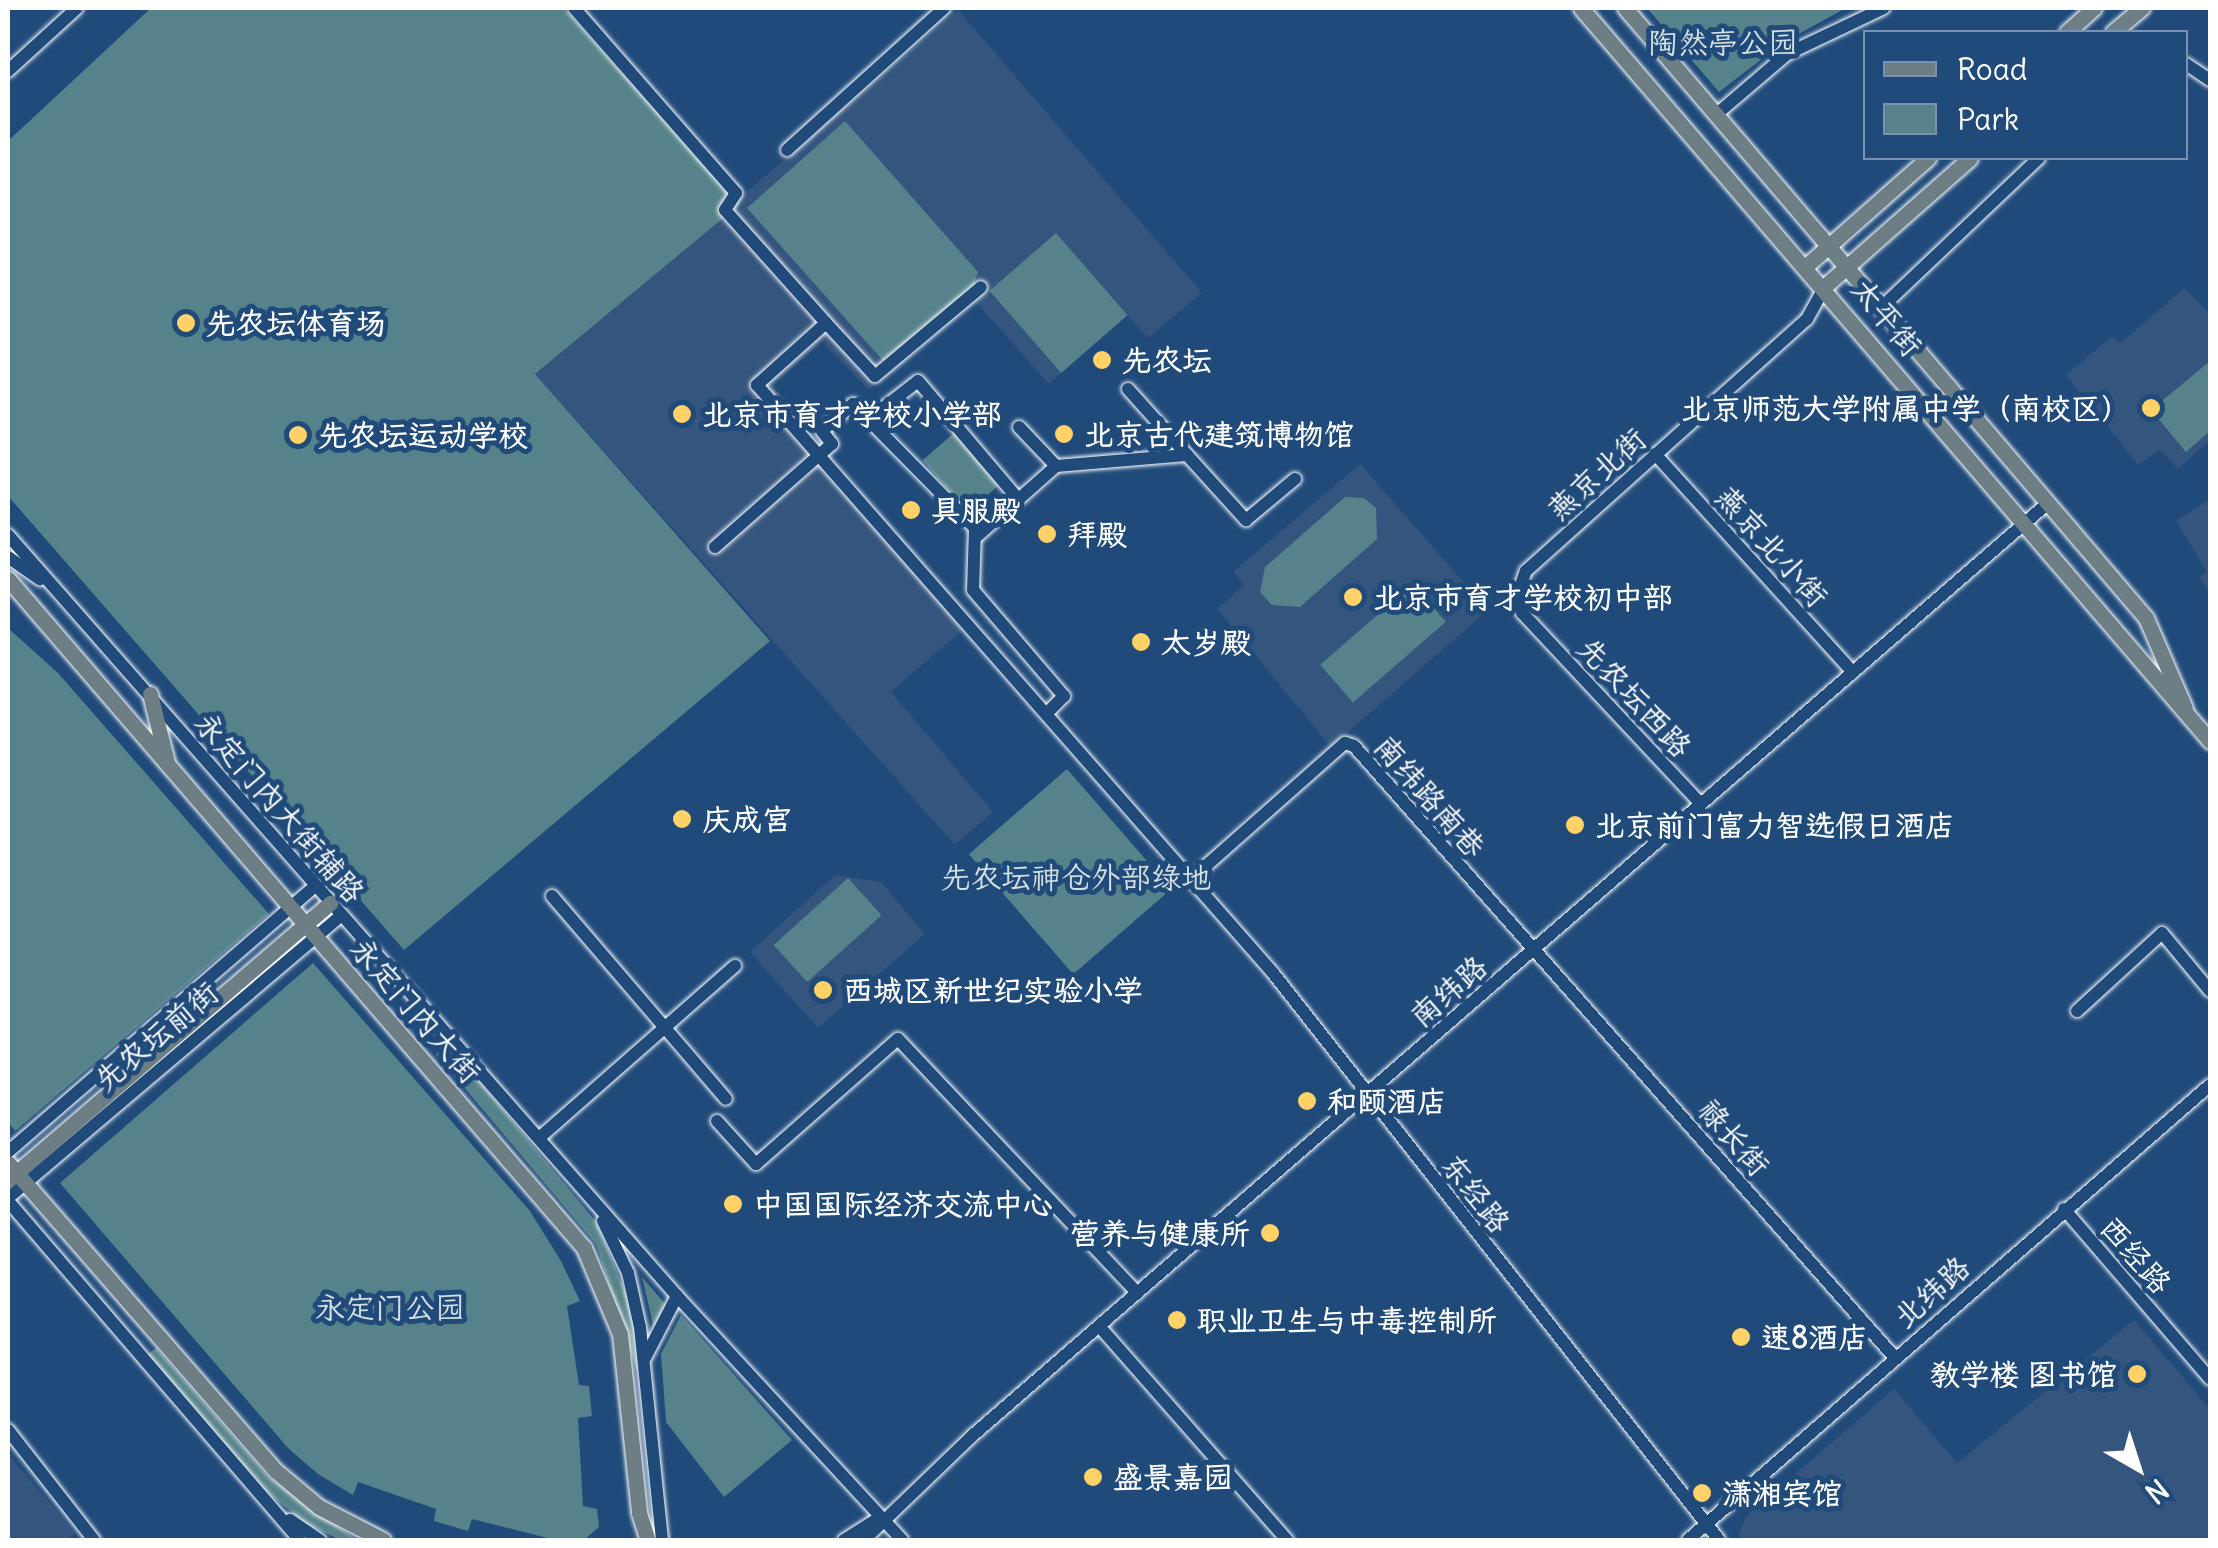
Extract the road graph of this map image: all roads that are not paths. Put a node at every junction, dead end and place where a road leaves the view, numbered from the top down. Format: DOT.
graph roads {
  1 [pos="78,8"];
  2 [pos="574,8"];
  3 [pos="944,8"];
  4 [pos="1581,8"];
  5 [pos="1625,8"];
  6 [pos="1884,8"];
  7 [pos="2094,8"];
  8 [pos="2142,8"];
  9 [pos="2069,30"];
  10 [pos="2115,30"];
  11 [pos="2188,65"];
  12 [pos="8,71"];
  13 [pos="2210,80"];
  14 [pos="1718,112"];
  15 [pos="788,150"];
  16 [pos="1926,160"];
  17 [pos="1968,160"];
  18 [pos="2038,160"];
  19 [pos="1831,244"];
  20 [pos="1849,265"];
  21 [pos="1806,266"];
  22 [pos="1825,286"];
  23 [pos="981,287"];
  24 [pos="1883,306"];
  25 [pos="826,323"];
  26 [pos="1128,388"];
  27 [pos="868,420"];
  28 [pos="1018,427"];
  29 [pos="1654,454"];
  30 [pos="1187,455"];
  31 [pos="820,456"];
  32 [pos="1056,466"];
  33 [pos="1295,479"];
  34 [pos="1018,499"];
  35 [pos="2048,503"];
  36 [pos="2025,523"];
  37 [pos="8,535"];
  38 [pos="975,538"];
  39 [pos="715,548"];
  40 [pos="8,557"];
  41 [pos="1526,571"];
  42 [pos="8,579"];
  43 [pos="54,589"];
  44 [pos="1852,672"];
  45 [pos="150,694"];
  46 [pos="1047,712"];
  47 [pos="2186,712"];
  48 [pos="2210,741"];
  49 [pos="168,766"];
  50 [pos="1700,803"];
  51 [pos="1190,880"];
  52 [pos="552,896"];
  53 [pos="327,900"];
  54 [pos="303,921"];
  55 [pos="1533,950"];
  56 [pos="735,966"];
  57 [pos="2210,991"];
  58 [pos="2076,1011"];
  59 [pos="664,1028"];
  60 [pos="2210,1085"];
  61 [pos="1368,1093"];
  62 [pos="726,1099"];
  63 [pos="717,1121"];
  64 [pos="538,1138"];
  65 [pos="12,1169"];
  66 [pos="586,1193"];
  67 [pos="8,1200"];
  68 [pos="2064,1209"];
  69 [pos="1136,1293"];
  70 [pos="677,1296"];
  71 [pos="1099,1326"];
  72 [pos="645,1358"];
  73 [pos="1894,1358"];
  74 [pos="2210,1379"];
  75 [pos="8,1430"];
  76 [pos="258,1493"];
  77 [pos="881,1518"];
  78 [pos="1706,1525"];
  79 [pos="94,1540"];
  80 [pos="300,1540"];
  81 [pos="320,1540"];
  82 [pos="383,1540"];
  83 [pos="648,1540"];
  84 [pos="662,1540"];
  85 [pos="844,1540"];
  86 [pos="864,1540"];
  87 [pos="902,1540"];
  88 [pos="1287,1540"];
  89 [pos="1688,1540"];
  90 [pos="1718,1540"];
  1 -- 12 [label="street"];
  2 -- 25 [label="street"];
  3 -- 15 [label="street"];
  4 -- 21 [label="main road, 太平街"];
  5 -- 14 [label="main road, 太平街"];
  6 -- 14 [label="street"];
  7 -- 9 [label="main road"];
  8 -- 10 [label="main road"];
  11 -- 13 [label="street"];
  14 -- 19 [label="main road, 太平街"];
  16 -- 19 [label="main road"];
  17 -- 20 [label="main road"];
  18 -- 24 [label="street"];
  19 -- 20 [label="main road, 太平街"];
  19 -- 21 [label="main road"];
  20 -- 22 [label="main road"];
  20 -- 24 [label="main road, 太平街"];
  21 -- 22 [label="main road, 太平街"];
  22 -- 29 [label="street, 燕京北街"];
  22 -- 36 [label="main road, 太平街"];
  23 -- 25 [label="street"];
  24 -- 35 [label="main road, 太平街"];
  25 -- 31 [label="street, 东经路"];
  26 -- 30 [label="street"];
  27 -- 31 [label="street"];
  27 -- 34 [label="street"];
  27 -- 38 [label="street"];
  28 -- 32 [label="street"];
  29 -- 41 [label="street, 燕京北街"];
  29 -- 44 [label="street, 燕京北小街"];
  30 -- 32 [label="street"];
  30 -- 33 [label="street"];
  31 -- 39 [label="street"];
  31 -- 46 [label="street, 东经路"];
  32 -- 34 [label="street"];
  34 -- 38 [label="street"];
  35 -- 36 [label="street, 南纬路"];
  35 -- 47 [label="main road, 太平街"];
  36 -- 44 [label="street, 南纬路"];
  36 -- 47 [label="main road, 太平街"];
  37 -- 43 [label="street"];
  38 -- 46 [label="street"];
  40 -- 43 [label="street"];
  41 -- 50 [label="street, 先农坛西路"];
  42 -- 49 [label="main road, 永定门内大街"];
  43 -- 45 [label="street, 永定门内大街辅路"];
  44 -- 50 [label="street, 南纬路"];
  45 -- 49 [label="main road"];
  45 -- 53 [label="street, 永定门内大街辅路"];
  46 -- 51 [label="street, 东经路"];
  47 -- 48 [label="main road, 太平街"];
  49 -- 54 [label="main road, 永定门内大街"];
  50 -- 55 [label="street, 南纬路"];
  51 -- 55 [label="street, 南纬路南巷"];
  51 -- 61 [label="street, 东经路"];
  52 -- 59 [label="street"];
  53 -- 54 [label="main road, 先农坛前街"];
  53 -- 64 [label="street, 永定门内大街辅路"];
  54 -- 65 [label="main road, 先农坛前街"];
  54 -- 65 [label="street, 先农坛前街"];
  54 -- 83 [label="main road, 永定门内大街"];
  55 -- 61 [label="street, 南纬路"];
  55 -- 73 [label="street, 禄长街"];
  56 -- 59 [label="street"];
  57 -- 58 [label="street"];
  59 -- 62 [label="street"];
  59 -- 64 [label="street"];
  60 -- 68 [label="street, 北纬路"];
  61 -- 69 [label="street, 南纬路"];
  61 -- 78 [label="street, 东经路"];
  63 -- 69 [label="street"];
  64 -- 66 [label="street, 永定门内大街辅路"];
  65 -- 67 [label="street, 先农坛前街"];
  65 -- 82 [label="main road"];
  66 -- 70 [label="street"];
  66 -- 72 [label="street"];
  67 -- 76 [label="street"];
  68 -- 73 [label="street, 北纬路"];
  68 -- 74 [label="street, 西经路"];
  69 -- 71 [label="street, 南纬路"];
  70 -- 72 [label="street"];
  70 -- 77 [label="street"];
  71 -- 77 [label="street, 南纬路"];
  71 -- 88 [label="street"];
  72 -- 84 [label="street"];
  73 -- 78 [label="street, 北纬路"];
  75 -- 79 [label="street"];
  76 -- 80 [label="street"];
  76 -- 81 [label="street"];
  77 -- 85 [label="street, 南纬路"];
  77 -- 86 [label="street, 南纬路"];
  77 -- 87 [label="street"];
  78 -- 89 [label="street, 北纬路"];
  78 -- 90 [label="street, 东经路"];
}
